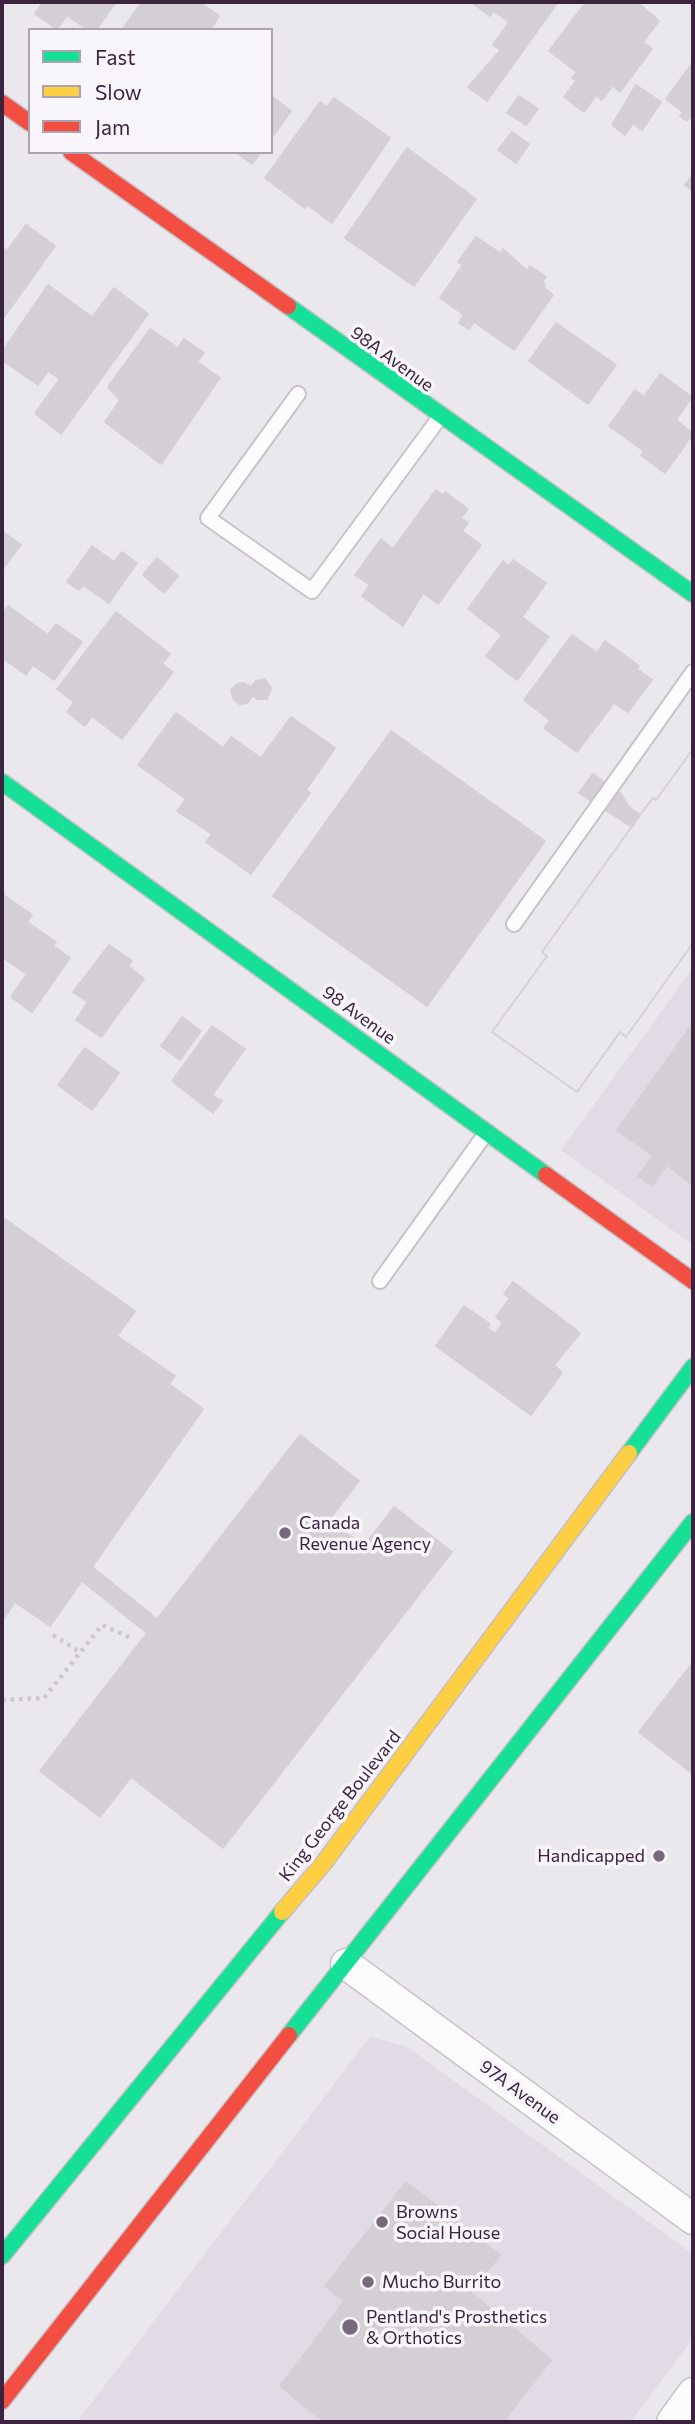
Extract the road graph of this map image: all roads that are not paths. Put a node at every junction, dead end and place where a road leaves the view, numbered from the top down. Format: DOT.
graph roads {
  1 [pos="2,103"];
  2 [pos="28,122"];
  3 [pos="74,154"];
  4 [pos="298,394"];
  5 [pos="440,417"];
  6 [pos="693,594"];
  7 [pos="693,672"];
  8 [pos="2,782"];
  9 [pos="513,924"];
  10 [pos="487,1132"];
  11 [pos="693,1281"];
  12 [pos="380,1282"];
  13 [pos="693,1367"];
  14 [pos="693,1522"];
  15 [pos="346,1964"];
  16 [pos="693,2219"];
  17 [pos="2,2255"];
  18 [pos="693,2393"];
  19 [pos="2,2401"];
  20 [pos="672,2422"];
  1 -- 2 [label="main road"];
  3 -- 5 [label="main road, 98A Avenue"];
  4 -- 5 [label="lane"];
  5 -- 6 [label="main road, 98A Avenue"];
  7 -- 9 [label="lane"];
  8 -- 10 [label="main road, 98 Avenue"];
  10 -- 11 [label="main road, 98 Avenue"];
  10 -- 12 [label="lane"];
  13 -- 17 [label="main road, King George Boulevard"];
  14 -- 15 [label="main road"];
  15 -- 16 [label="street, 97A Avenue"];
  15 -- 19 [label="main road"];
  18 -- 20 [label="street"];
}
